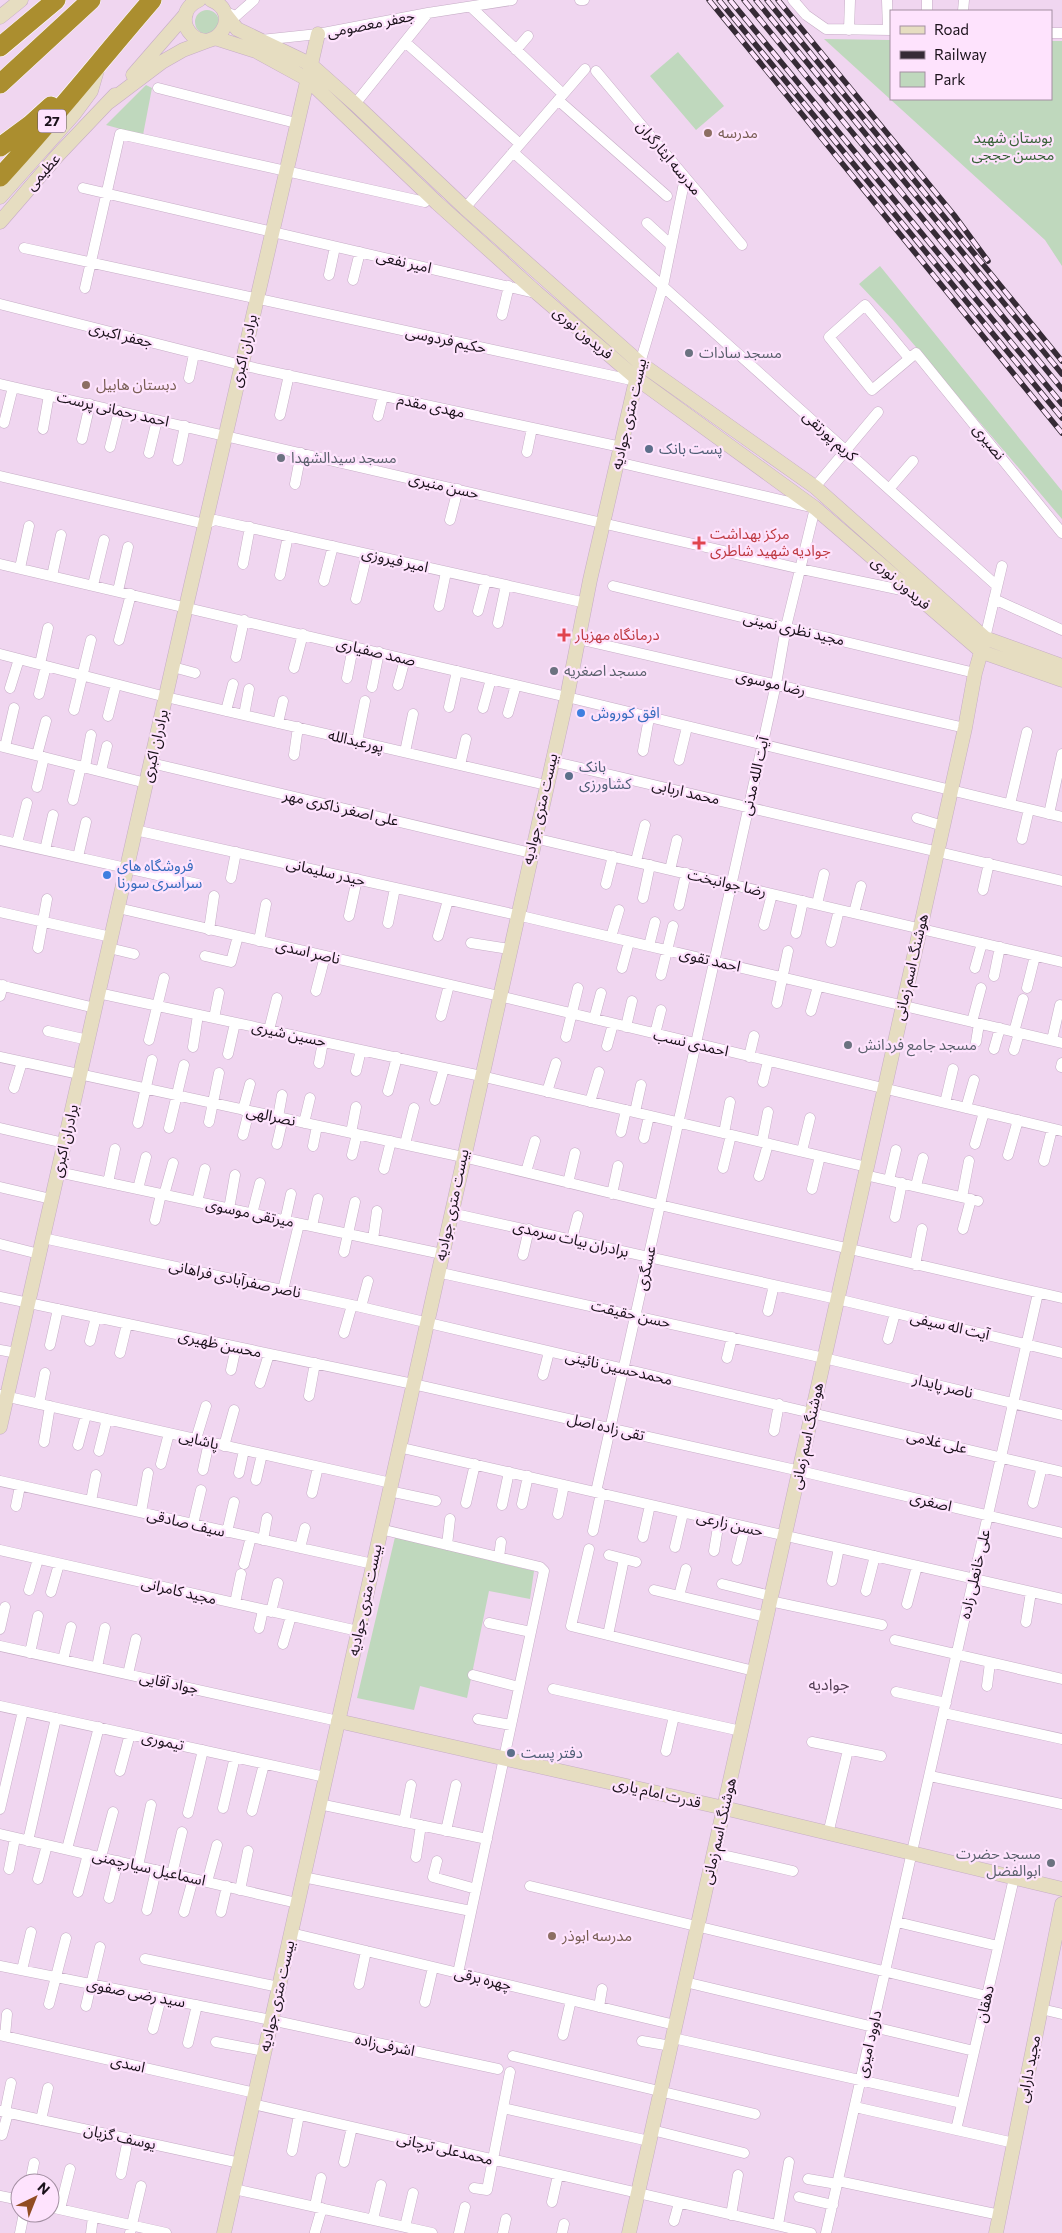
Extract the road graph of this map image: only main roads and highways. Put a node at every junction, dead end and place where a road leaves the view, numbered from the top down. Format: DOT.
graph roads {
  1 [pos="56,0"];
  2 [pos="91,0"];
  3 [pos="152,0"];
  4 [pos="0,48"];
  5 [pos="100,61"];
  6 [pos="0,84"];
  7 [pos="0,147"];
  8 [pos="0,177"];
  1 -- 4 [label="highway"];
  2 -- 6 [label="highway"];
  3 -- 5 [label="highway, 27"];
  5 -- 7 [label="highway"];
  5 -- 8 [label="highway, 27"];
}
